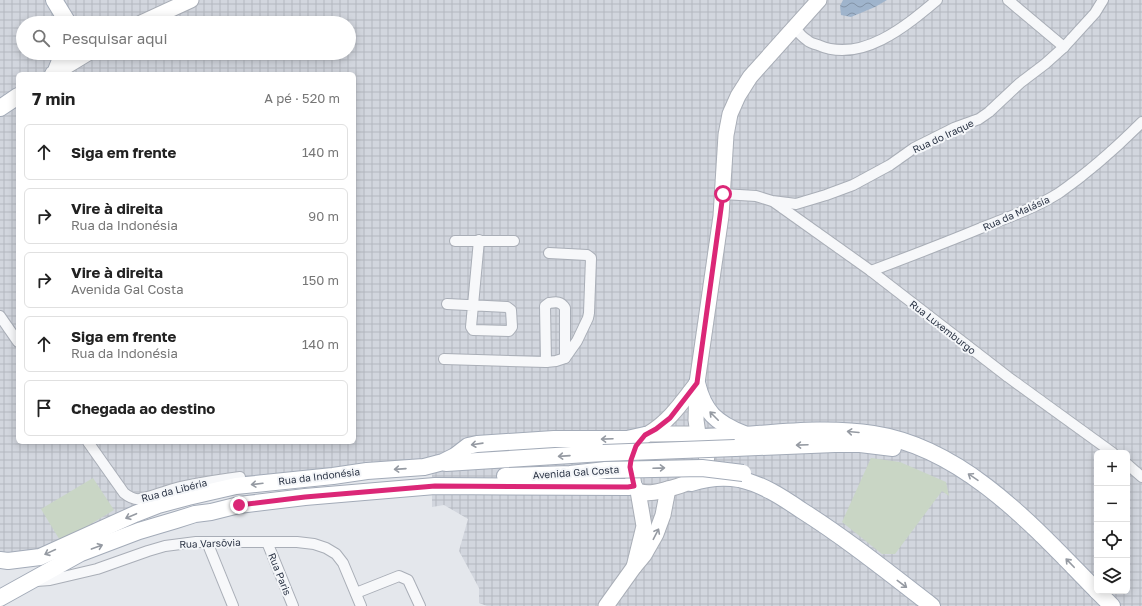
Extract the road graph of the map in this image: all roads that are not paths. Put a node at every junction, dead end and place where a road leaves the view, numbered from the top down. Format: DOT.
graph roads {
  1 [pos="54,0"];
  2 [pos="191,0"];
  3 [pos="814,0"];
  4 [pos="819,0"];
  5 [pos="937,0"];
  6 [pos="1008,0"];
  7 [pos="1103,0"];
  8 [pos="805,15"];
  9 [pos="63,16"];
  10 [pos="156,16"];
  11 [pos="794,27"];
  12 [pos="1064,47"];
  13 [pos="60,60"];
  14 [pos="76,60"];
  15 [pos="54,72"];
  16 [pos="56,72"];
  17 [pos="16,97"];
  18 [pos="0,108"];
  19 [pos="1142,122"];
  20 [pos="723,194"];
  21 [pos="772,201"];
  22 [pos="479,240"];
  23 [pos="455,241"];
  24 [pos="514,241"];
  25 [pos="549,253"];
  26 [pos="871,272"];
  27 [pos="447,304"];
  28 [pos="0,316"];
  29 [pos="16,339"];
  30 [pos="565,358"];
  31 [pos="444,359"];
  32 [pos="546,362"];
  33 [pos="697,383"];
  34 [pos="646,434"];
  35 [pos="701,435"];
  36 [pos="747,435"];
  37 [pos="89,444"];
  38 [pos="1109,450"];
  39 [pos="938,456"];
  40 [pos="438,464"];
  41 [pos="1130,467"];
  42 [pos="240,477"];
  43 [pos="1142,477"];
  44 [pos="691,483"];
  45 [pos="435,486"];
  46 [pos="636,488"];
  47 [pos="668,489"];
  48 [pos="207,542"];
  49 [pos="266,542"];
  50 [pos="0,560"];
  51 [pos="634,566"];
  52 [pos="885,570"];
  53 [pos="30,582"];
  54 [pos="1094,588"];
  55 [pos="356,593"];
  56 [pos="1100,594"];
  57 [pos="0,598"];
  58 [pos="233,606"];
  59 [pos="293,606"];
  60 [pos="361,606"];
  61 [pos="420,606"];
  62 [pos="606,606"];
  63 [pos="932,606"];
  64 [pos="1112,606"];
  1 -- 9 [label="main road"];
  2 -- 10 [label="main road"];
  3 -- 8 [label="main road"];
  4 -- 8 [label="main road"];
  5 -- 11 [label="street"];
  6 -- 12 [label="street"];
  7 -- 12 [label="street, Rua do Iraque"];
  8 -- 11 [label="main road"];
  11 -- 20 [label="main road"];
  12 -- 21 [label="street, Rua do Iraque"];
  13 -- 15 [label="main road"];
  14 -- 16 [label="main road"];
  17 -- 18 [label="main road"];
  19 -- 26 [label="street, Rua da Malásia"];
  20 -- 21 [label="street, Rua do Iraque"];
  20 -- 33 [label="main road"];
  21 -- 26 [label="street, Rua Luxemburgo"];
  22 -- 23 [label="street"];
  22 -- 24 [label="street"];
  22 -- 27 [label="street"];
  25 -- 30 [label="street"];
  26 -- 38 [label="street, Rua Luxemburgo"];
  28 -- 29 [label="street"];
  30 -- 32 [label="street"];
  30 -- 32 [label="street"];
  31 -- 32 [label="street"];
  33 -- 34 [label="main road, Rua da Indonésia"];
  33 -- 35 [label="main road"];
  36 -- 33 [label="main road, one-way"];
  34 -- 35 [label="main road, Rua da Indonésia"];
  34 -- 40 [label="main road, Rua da Indonésia, one-way"];
  34 -- 46 [label="main road, Rua da Indonésia"];
  35 -- 36 [label="main road"];
  35 -- 44 [label="main road"];
  39 -- 36 [label="main road, one-way"];
  37 -- 42 [label="street, Rua da Libéria"];
  39 -- 40 [label="main road, one-way, bridge"];
  54 -- 39 [label="main road, one-way"];
  40 -- 50 [label="main road, Rua da Indonésia, one-way"];
  41 -- 43 [label="street"];
  44 -- 47 [label="main road, Avenida Gal Costa"];
  44 -- 52 [label="main road, Avenida Gal Costa"];
  45 -- 46 [label="main road, Avenida Gal Costa"];
  45 -- 52 [label="main road, Avenida Gal Costa, one-way, bridge"];
  53 -- 45 [label="main road, Rua da Indonésia, one-way"];
  46 -- 47 [label="main road, Avenida Gal Costa"];
  46 -- 51 [label="main road, Rua da Indonésia"];
  51 -- 47 [label="main road, one-way"];
  48 -- 49 [label="street, Rua Varsōvia"];
  48 -- 53 [label="street, Rua Varsōvia"];
  48 -- 58 [label="street"];
  49 -- 55 [label="street, Rua Varsōvia"];
  49 -- 59 [label="street, Rua Paris"];
  51 -- 62 [label="main road"];
  52 -- 63 [label="main road, Avenida Gal Costa, one-way"];
  53 -- 57 [label="main road, Rua da Indonésia"];
  55 -- 60 [label="street, Rua Varsōvia"];
  55 -- 61 [label="street"];
  56 -- 64 [label="main road"];
}
